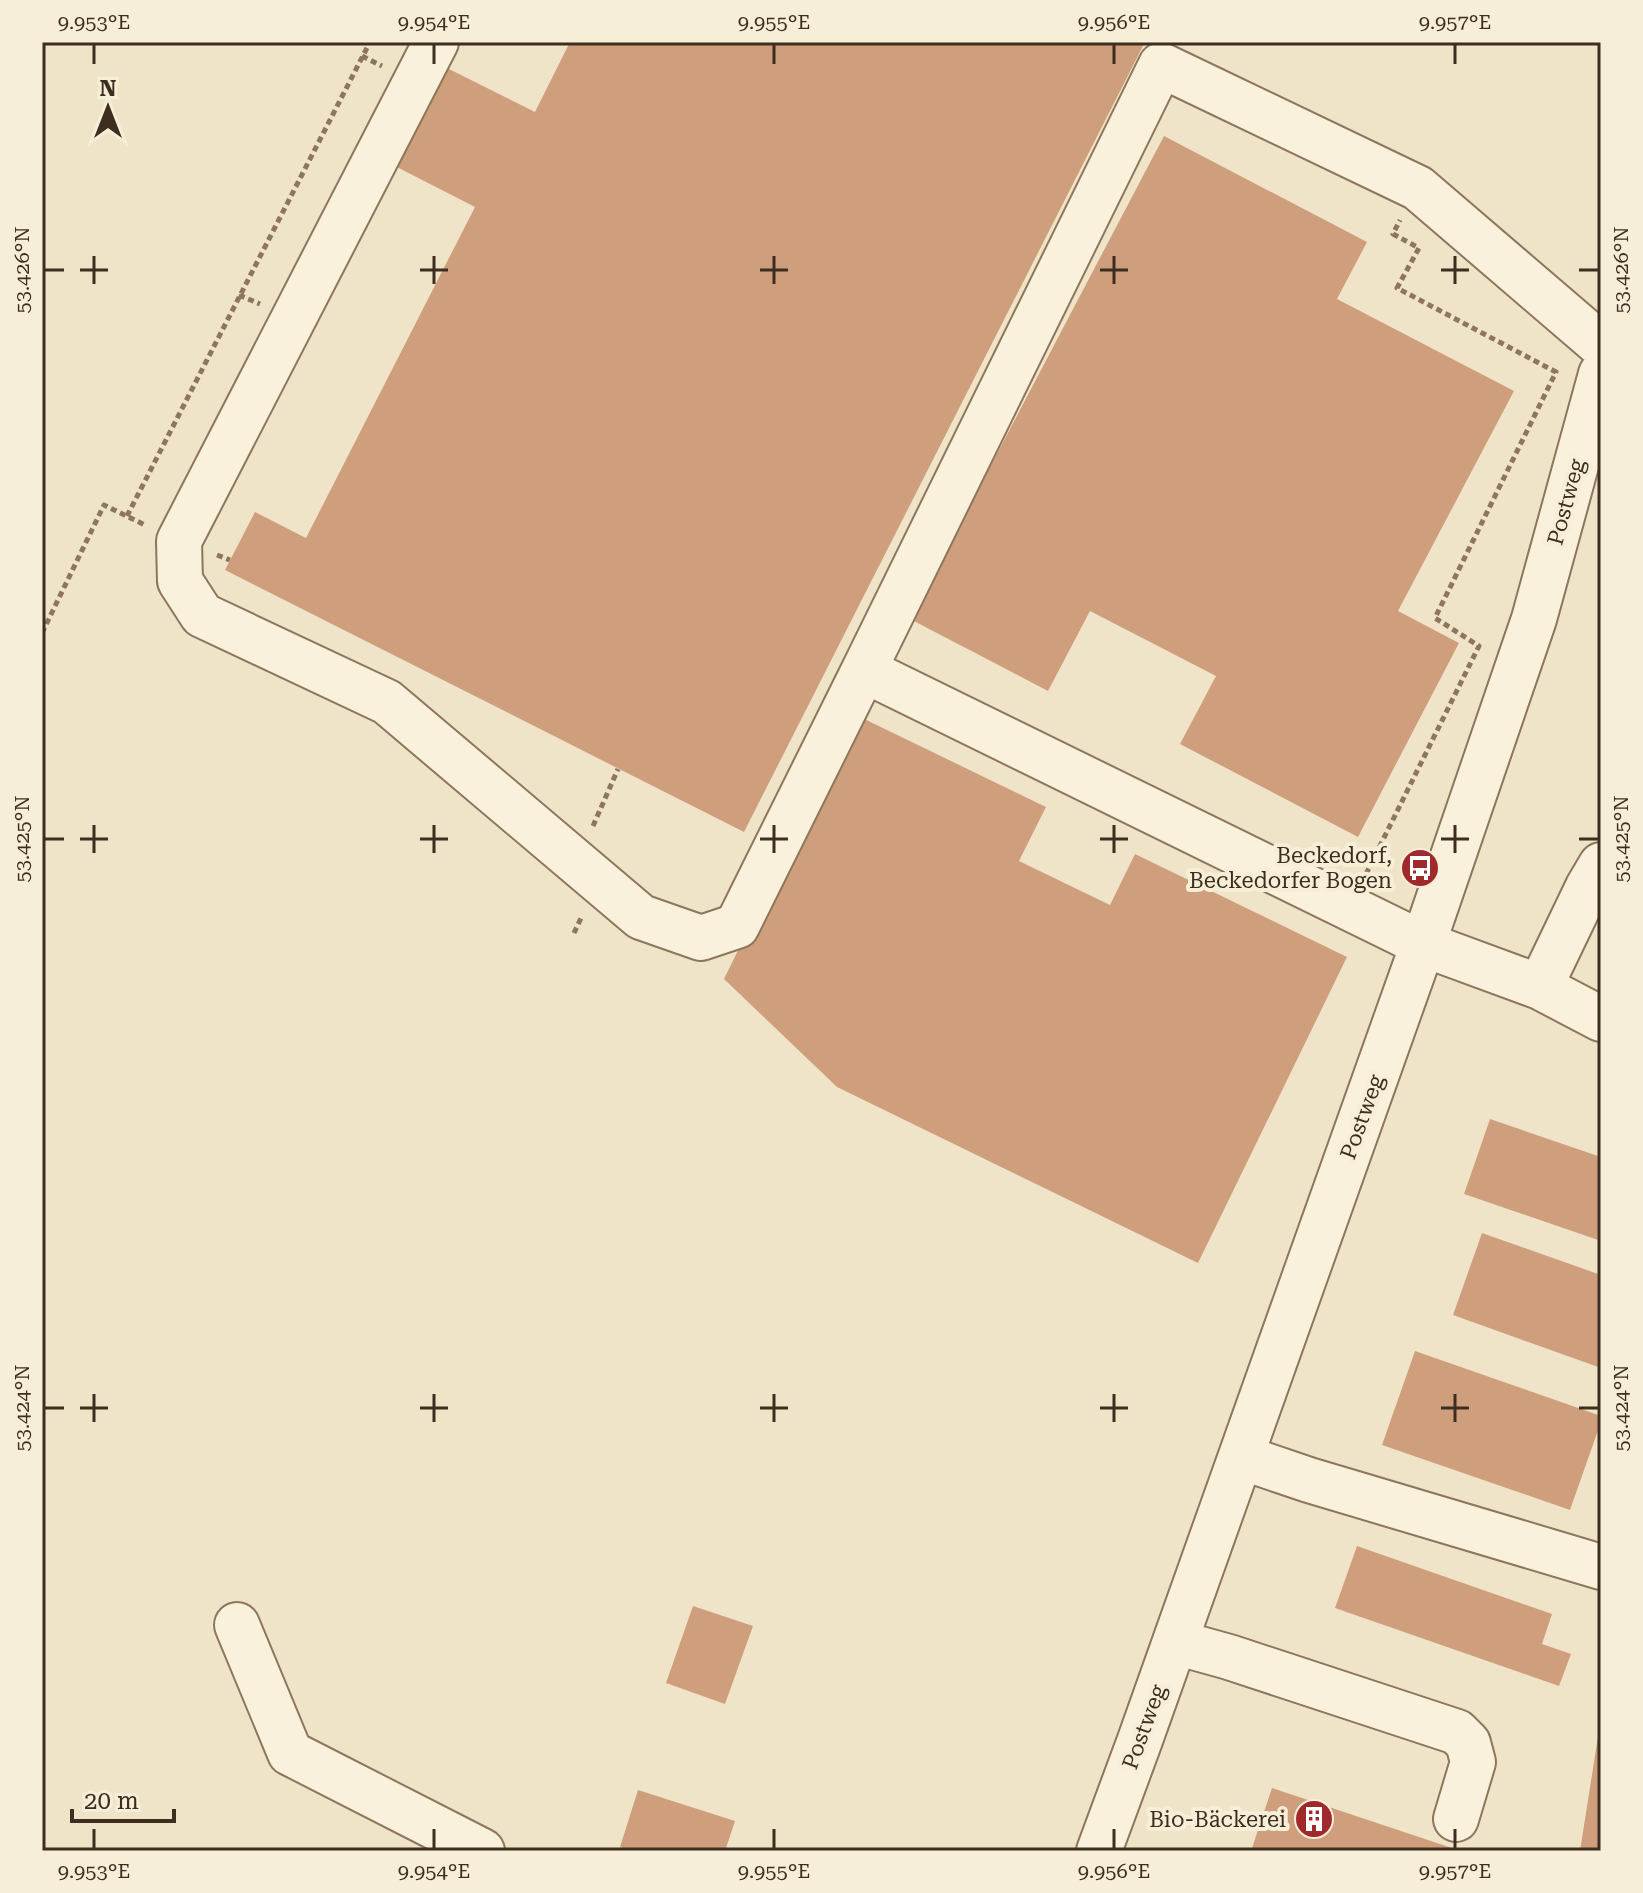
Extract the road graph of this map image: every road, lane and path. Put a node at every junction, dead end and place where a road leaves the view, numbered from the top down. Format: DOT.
graph roads {
  1 [pos="370,42"];
  2 [pos="436,42"];
  3 [pos="1167,54"];
  4 [pos="1418,188"];
  5 [pos="1601,345"];
  6 [pos="1601,374"];
  7 [pos="127,516"];
  8 [pos="179,541"];
  9 [pos="230,560"];
  10 [pos="42,633"];
  11 [pos="864,670"];
  12 [pos="1601,865"];
  13 [pos="1349,908"];
  14 [pos="1423,944"];
  15 [pos="1540,987"];
  16 [pos="1601,1019"];
  17 [pos="1241,1457"];
  18 [pos="1601,1567"];
  19 [pos="237,1625"];
  20 [pos="1175,1642"];
  21 [pos="1456,1819"];
  22 [pos="482,1851"];
  23 [pos="1099,1851"];
  1 -- 7 [label="path"];
  2 -- 8 [label="street"];
  3 -- 4 [label="street"];
  3 -- 11 [label="street"];
  4 -- 5 [label="street"];
  4 -- 13 [label="path"];
  6 -- 14 [label="street, Postweg"];
  7 -- 8 [label="path"];
  7 -- 10 [label="path"];
  8 -- 9 [label="path"];
  8 -- 11 [label="street"];
  11 -- 13 [label="street"];
  12 -- 15 [label="street"];
  13 -- 14 [label="street"];
  14 -- 15 [label="street"];
  14 -- 17 [label="street, Postweg"];
  15 -- 16 [label="street"];
  17 -- 18 [label="street"];
  17 -- 20 [label="street, Postweg"];
  19 -- 22 [label="street"];
  20 -- 21 [label="street"];
  20 -- 23 [label="street, Postweg"];
}
